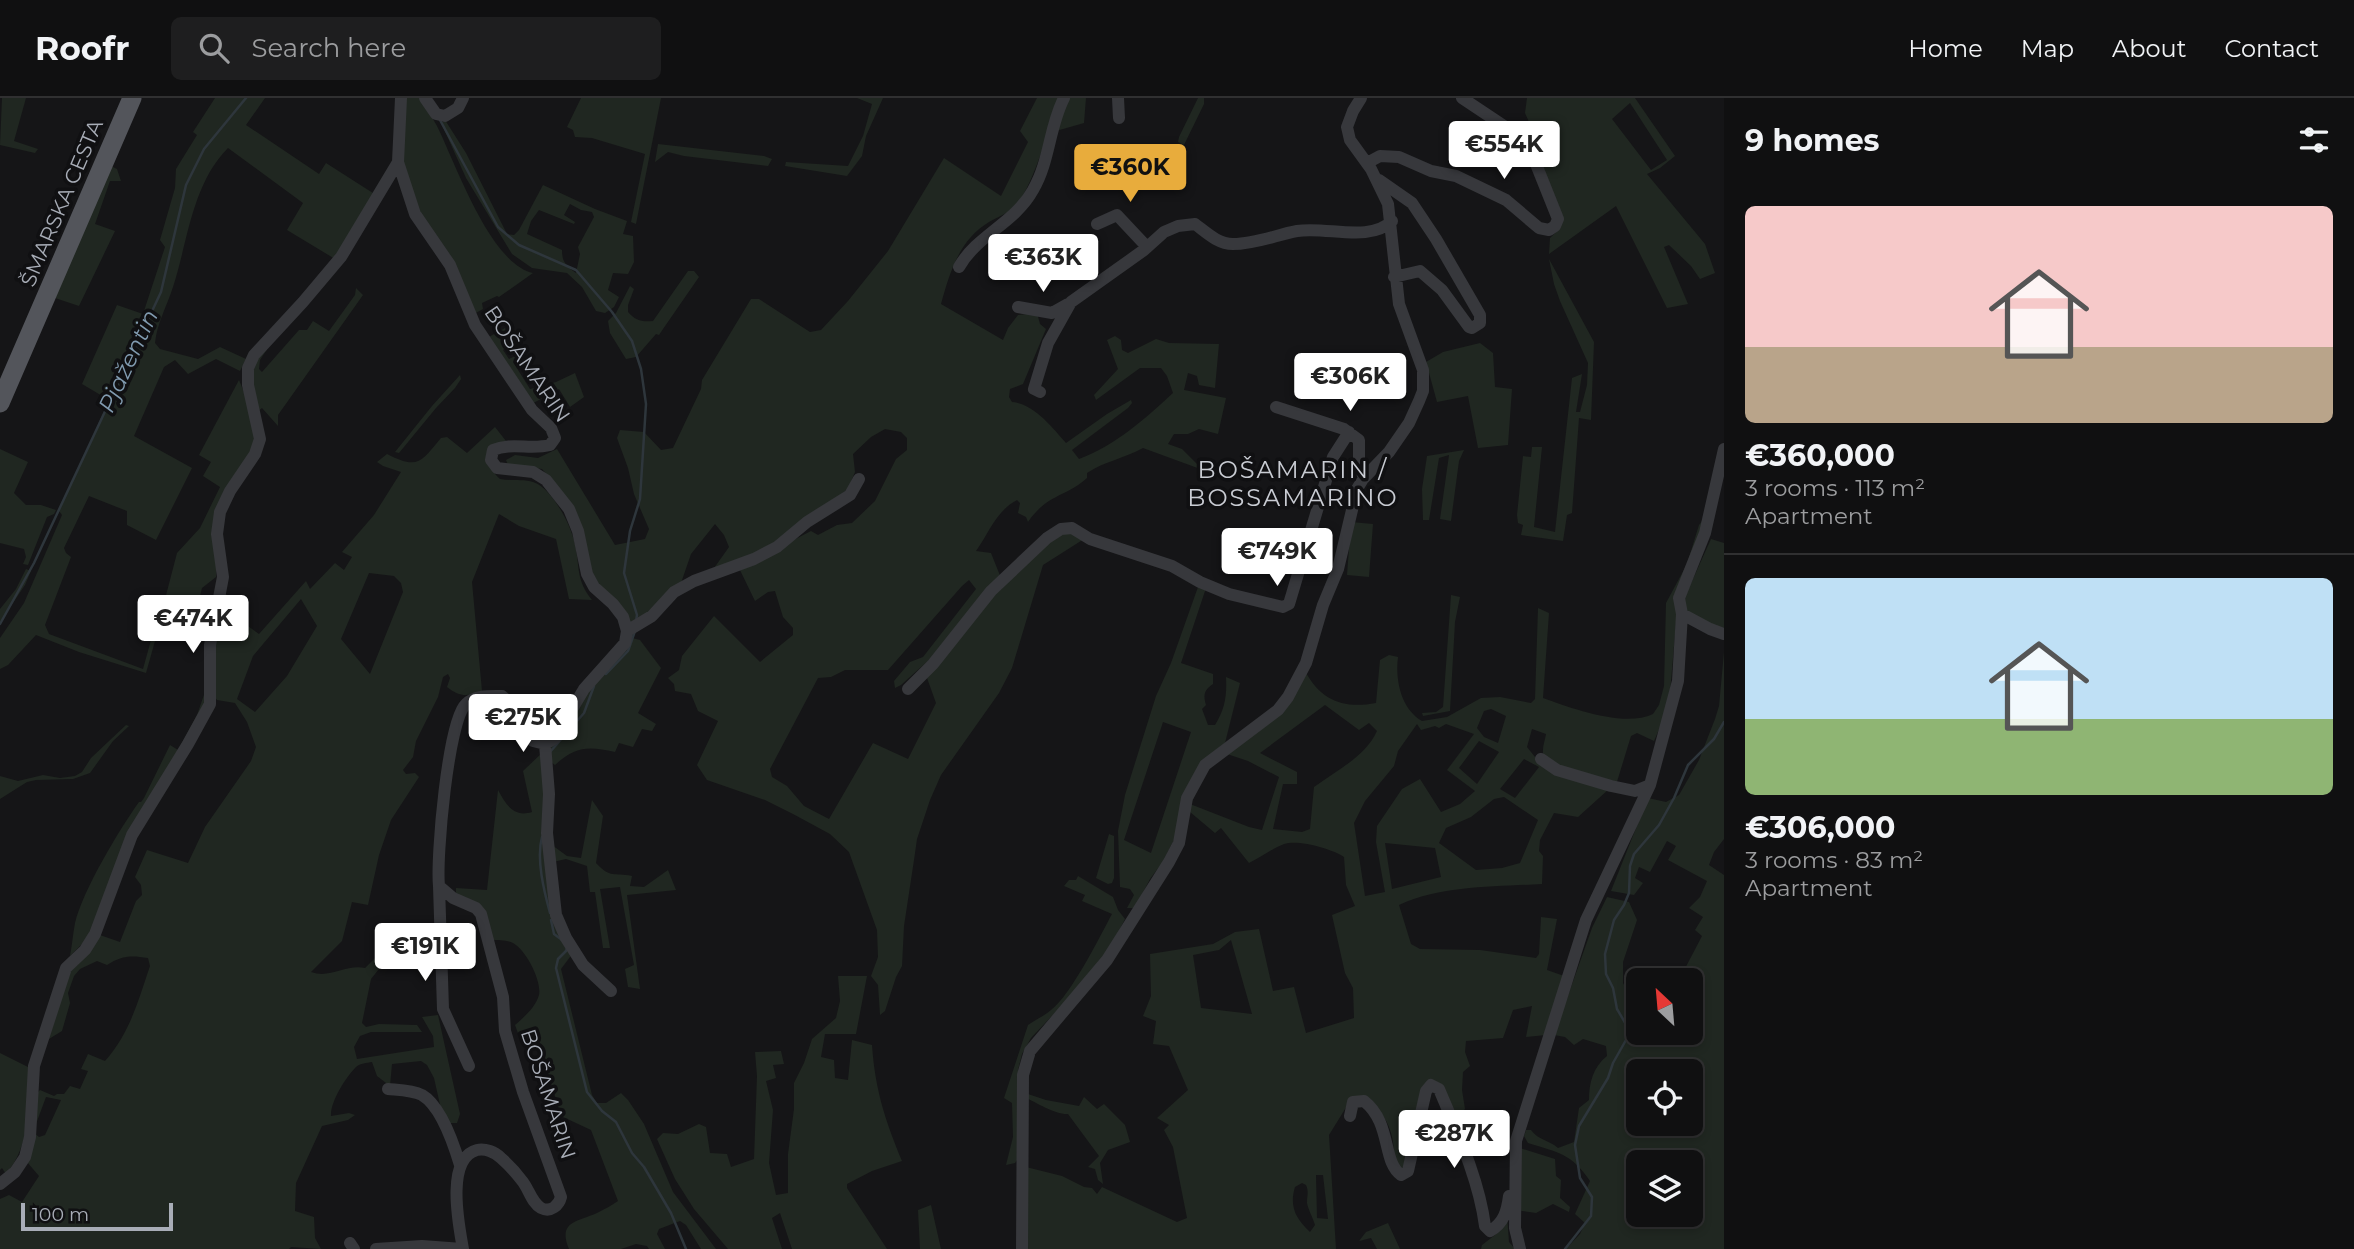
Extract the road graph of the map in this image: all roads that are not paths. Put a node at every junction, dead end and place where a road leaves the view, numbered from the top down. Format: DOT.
graph roads {
  1 [pos="132,98"];
  2 [pos="401,98"];
  3 [pos="425,98"];
  4 [pos="463,98"];
  5 [pos="1064,98"];
  6 [pos="1118,98"];
  7 [pos="1361,98"];
  8 [pos="1462,98"];
  9 [pos="1119,118"];
  10 [pos="398,162"];
  11 [pos="1367,163"];
  12 [pos="1376,178"];
  13 [pos="1392,221"];
  14 [pos="1097,224"];
  15 [pos="1147,247"];
  16 [pos="959,267"];
  17 [pos="1394,277"];
  18 [pos="1071,302"];
  19 [pos="1018,306"];
  20 [pos="1040,392"];
  21 [pos="0,402"];
  22 [pos="1276,407"];
  23 [pos="1349,432"];
  24 [pos="1724,449"];
  25 [pos="1364,478"];
  26 [pos="859,479"];
  27 [pos="1682,614"];
  28 [pos="627,631"];
  29 [pos="1724,634"];
  30 [pos="908,689"];
  31 [pos="545,744"];
  32 [pos="1541,759"];
  33 [pos="1650,786"];
  34 [pos="439,886"];
  35 [pos="611,991"];
  36 [pos="468,1066"];
  37 [pos="388,1089"];
  38 [pos="1350,1116"];
  39 [pos="1516,1142"];
  40 [pos="460,1165"];
  41 [pos="0,1184"];
  42 [pos="376,1249"];
  43 [pos="463,1249"];
  44 [pos="1022,1249"];
  45 [pos="1520,1249"];
  1 -- 21 [label="main road, ŠMARSKA CESTA"];
  2 -- 10 [label="street, BOŠAMARIN"];
  3 -- 4 [label="street"];
  5 -- 16 [label="street"];
  6 -- 9 [label="street"];
  7 -- 11 [label="street"];
  8 -- 11 [label="street"];
  10 -- 28 [label="street, BOŠAMARIN"];
  10 -- 41 [label="street"];
  11 -- 12 [label="street"];
  12 -- 13 [label="street"];
  12 -- 17 [label="street"];
  13 -- 15 [label="street"];
  13 -- 17 [label="street"];
  14 -- 15 [label="street"];
  15 -- 18 [label="street"];
  17 -- 25 [label="street"];
  18 -- 19 [label="street"];
  18 -- 20 [label="street"];
  22 -- 23 [label="street"];
  23 -- 25 [label="street"];
  23 -- 30 [label="street"];
  24 -- 27 [label="street"];
  25 -- 44 [label="street"];
  26 -- 28 [label="street"];
  27 -- 29 [label="street"];
  27 -- 33 [label="street"];
  28 -- 31 [label="street"];
  31 -- 34 [label="street"];
  31 -- 35 [label="street"];
  32 -- 33 [label="street"];
  33 -- 39 [label="street"];
  34 -- 36 [label="street"];
  34 -- 40 [label="street, BOŠAMARIN"];
  37 -- 40 [label="street"];
  38 -- 39 [label="street"];
  39 -- 45 [label="street"];
  40 -- 43 [label="street"];
  42 -- 43 [label="street"];
}
